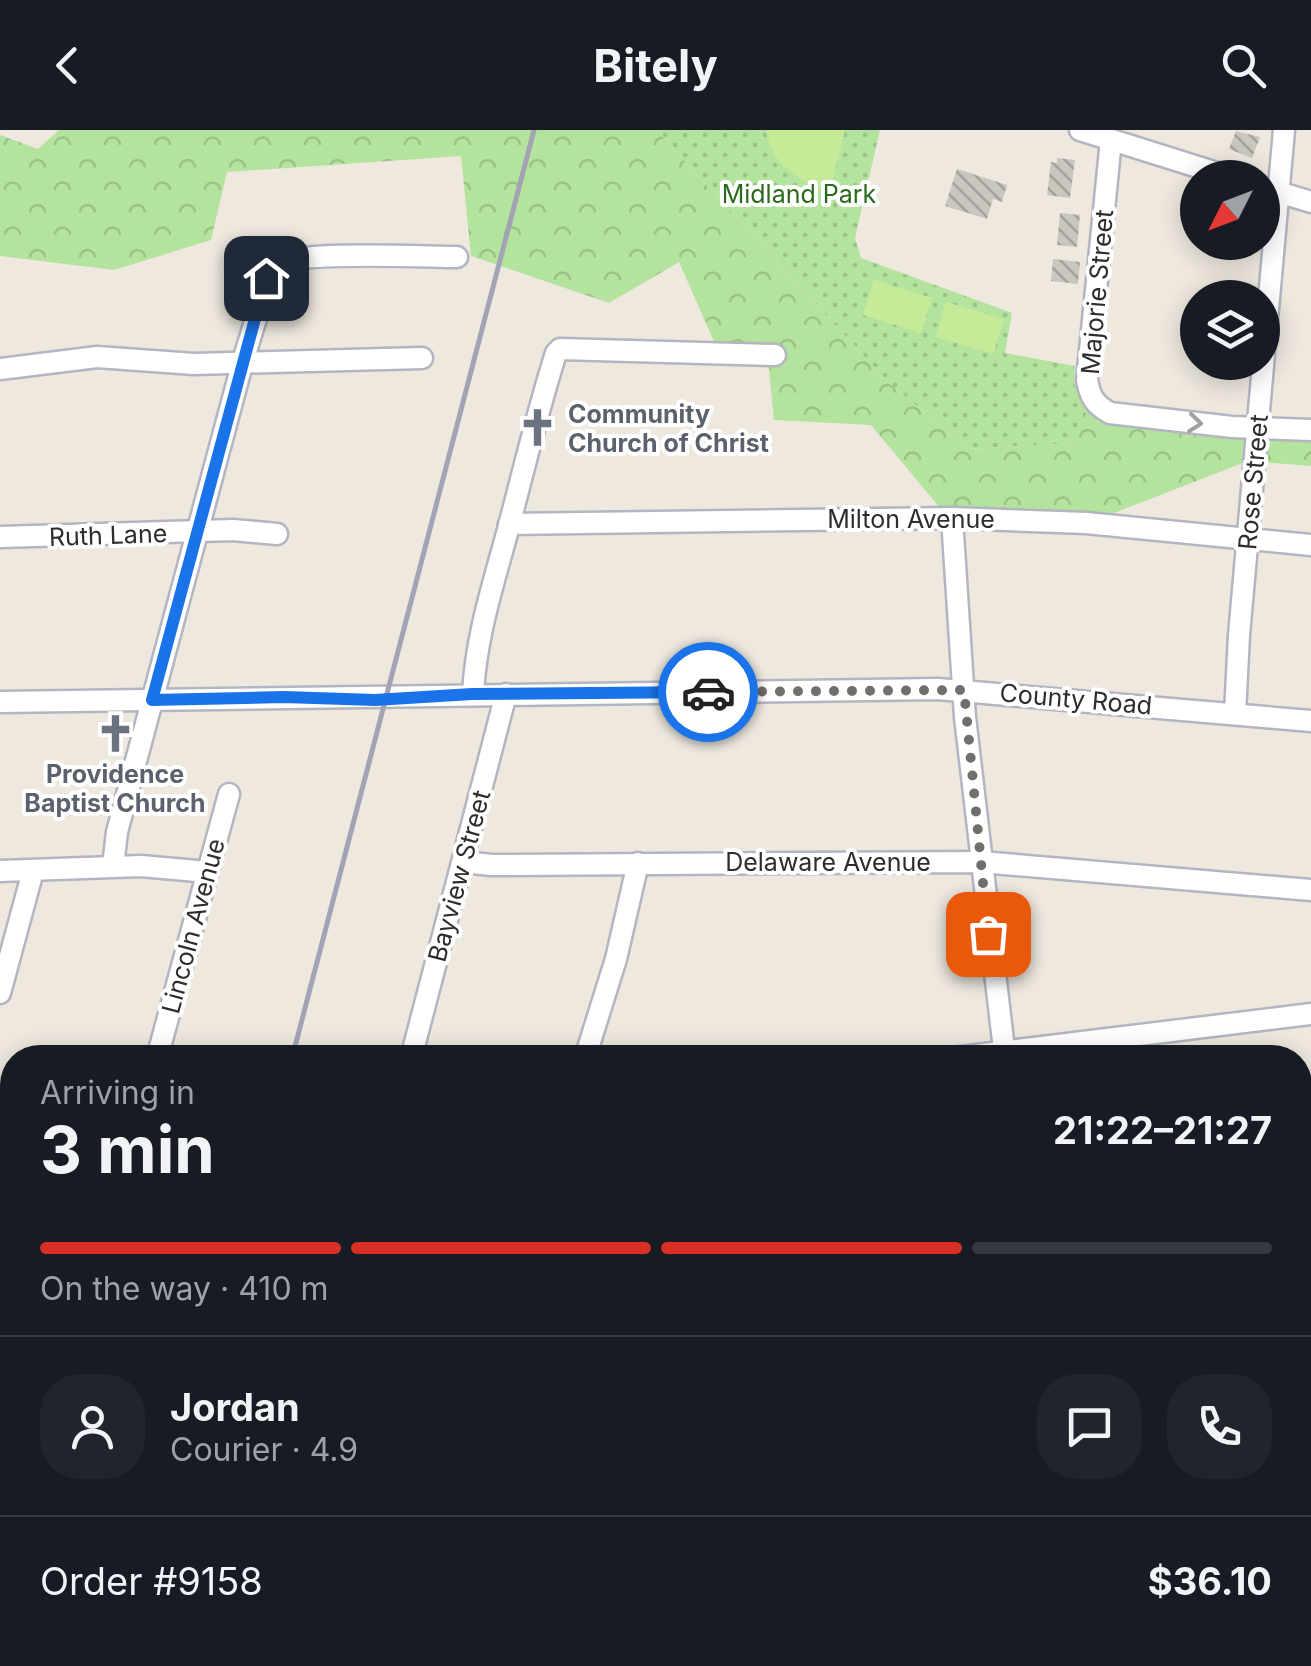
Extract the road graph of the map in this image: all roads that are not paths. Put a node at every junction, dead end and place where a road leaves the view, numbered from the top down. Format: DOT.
graph roads {
  1 [pos="1080,130"];
  2 [pos="1284,130"];
  3 [pos="1111,140"];
  4 [pos="1277,160"];
  5 [pos="1180,162"];
  6 [pos="1280,192"];
  7 [pos="1311,202"];
  8 [pos="457,257"];
  9 [pos="1266,260"];
  10 [pos="775,355"];
  11 [pos="422,358"];
  12 [pos="243,361"];
  13 [pos="0,369"];
  14 [pos="1258,429"];
  15 [pos="1311,430"];
  16 [pos="952,518"];
  17 [pos="510,524"];
  18 [pos="198,532"];
  19 [pos="277,534"];
  20 [pos="0,538"];
  21 [pos="1248,539"];
  22 [pos="1311,545"];
  23 [pos="964,690"];
  24 [pos="472,694"];
  25 [pos="506,694"];
  26 [pos="152,700"];
  27 [pos="0,702"];
  28 [pos="1235,714"];
  29 [pos="1311,721"];
  30 [pos="229,794"];
  31 [pos="464,862"];
  32 [pos="981,862"];
  33 [pos="638,863"];
  34 [pos="113,866"];
  35 [pos="0,871"];
  36 [pos="33,871"];
  37 [pos="208,872"];
  38 [pos="1311,890"];
  39 [pos="0,993"];
  40 [pos="1311,1014"];
  41 [pos="161,1045"];
  42 [pos="415,1045"];
  43 [pos="589,1045"];
  44 [pos="1003,1045"];
  45 [pos="1073,1045"];
  1 -- 3 [label="street"];
  2 -- 4 [label="street, Rose Street"];
  3 -- 5 [label="street"];
  3 -- 14 [label="street, Majorie Street, one-way"];
  6 -- 7 [label="street"];
  8 -- 12 [label="street"];
  9 -- 14 [label="street, Rose Street"];
  10 -- 17 [label="street"];
  11 -- 12 [label="street"];
  12 -- 13 [label="street"];
  12 -- 18 [label="street"];
  14 -- 15 [label="street"];
  14 -- 21 [label="street, Rose Street"];
  16 -- 17 [label="street, Milton Avenue"];
  16 -- 21 [label="street, Milton Avenue"];
  16 -- 23 [label="street"];
  17 -- 24 [label="street"];
  18 -- 19 [label="street, Ruth Lane"];
  18 -- 20 [label="street, Ruth Lane"];
  18 -- 26 [label="street"];
  21 -- 22 [label="street, Milton Avenue"];
  21 -- 28 [label="street, Rose Street"];
  23 -- 25 [label="street, County Road"];
  23 -- 28 [label="street, County Road"];
  23 -- 32 [label="street"];
  24 -- 25 [label="street, County Road"];
  24 -- 26 [label="street, County Road"];
  25 -- 31 [label="street, Bayview Street"];
  26 -- 27 [label="street, County Road"];
  26 -- 34 [label="street"];
  28 -- 29 [label="street, County Road"];
  30 -- 37 [label="street, Lincoln Avenue"];
  31 -- 33 [label="street, Delaware Avenue"];
  31 -- 42 [label="street, Bayview Street"];
  32 -- 33 [label="street, Delaware Avenue"];
  32 -- 38 [label="street, Delaware Avenue"];
  32 -- 44 [label="street"];
  33 -- 43 [label="street"];
  34 -- 36 [label="street"];
  34 -- 37 [label="street"];
  35 -- 36 [label="street"];
  36 -- 39 [label="street"];
  37 -- 41 [label="street, Lincoln Avenue"];
  40 -- 45 [label="street"];
}
